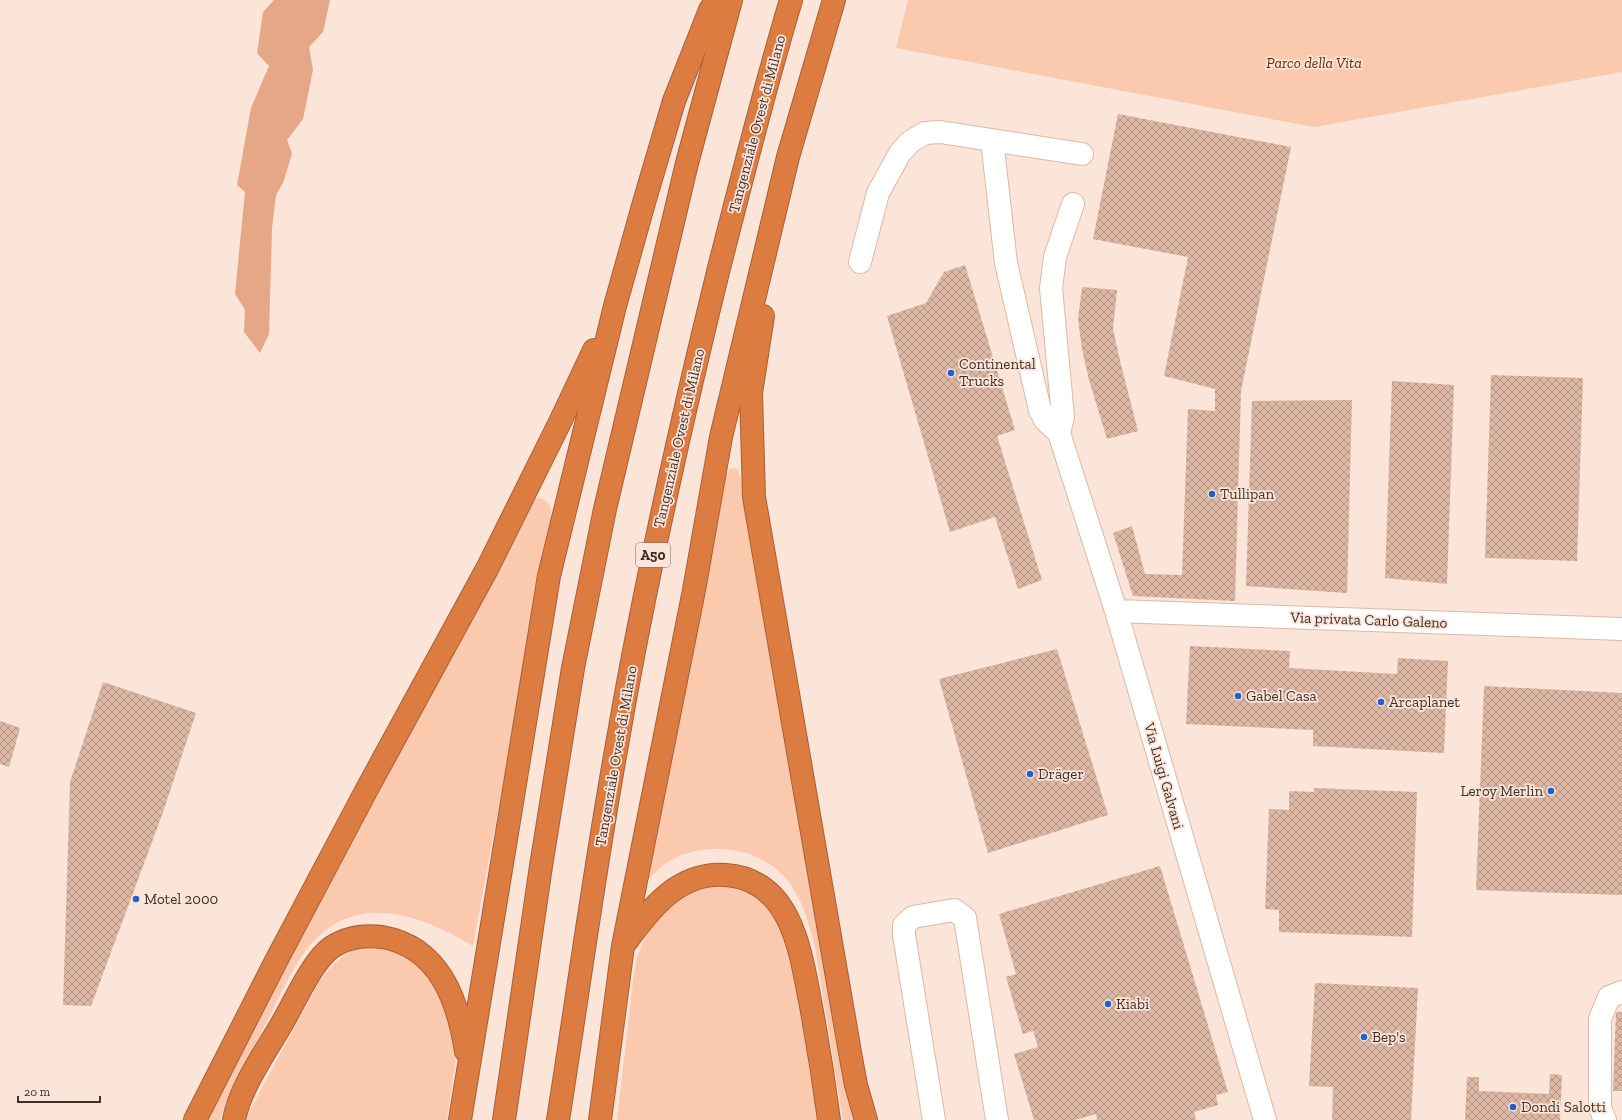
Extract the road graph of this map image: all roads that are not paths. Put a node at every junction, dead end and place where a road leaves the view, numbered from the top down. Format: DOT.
graph roads {
  1 [pos="716,0"];
  2 [pos="731,0"];
  3 [pos="791,0"];
  4 [pos="834,0"];
  5 [pos="992,140"];
  6 [pos="1082,154"];
  7 [pos="788,157"];
  8 [pos="1073,204"];
  9 [pos="860,262"];
  10 [pos="615,306"];
  11 [pos="1059,433"];
  12 [pos="1116,611"];
  13 [pos="1622,630"];
  14 [pos="623,946"];
  15 [pos="1622,992"];
  16 [pos="1261,1119"];
  17 [pos="194,1120"];
  18 [pos="234,1120"];
  19 [pos="460,1120"];
  20 [pos="504,1120"];
  21 [pos="558,1120"];
  22 [pos="600,1120"];
  23 [pos="829,1120"];
  24 [pos="866,1120"];
  25 [pos="934,1120"];
  26 [pos="998,1120"];
  27 [pos="1605,1120"];
  1 -- 10 [label="highway"];
  2 -- 20 [label="highway"];
  3 -- 21 [label="highway, Tangenziale Ovest di Milano / A50"];
  4 -- 7 [label="highway"];
  5 -- 6 [label="street"];
  5 -- 9 [label="street"];
  5 -- 11 [label="street"];
  7 -- 14 [label="highway"];
  7 -- 24 [label="highway"];
  8 -- 11 [label="street"];
  10 -- 17 [label="highway"];
  10 -- 19 [label="highway"];
  11 -- 12 [label="street, Via Luigi Galvani"];
  12 -- 13 [label="street, Via privata Carlo Galeno"];
  12 -- 16 [label="street, Via Luigi Galvani"];
  14 -- 22 [label="highway"];
  14 -- 23 [label="highway"];
  15 -- 27 [label="street"];
  18 -- 19 [label="highway"];
  25 -- 26 [label="street"];
}
